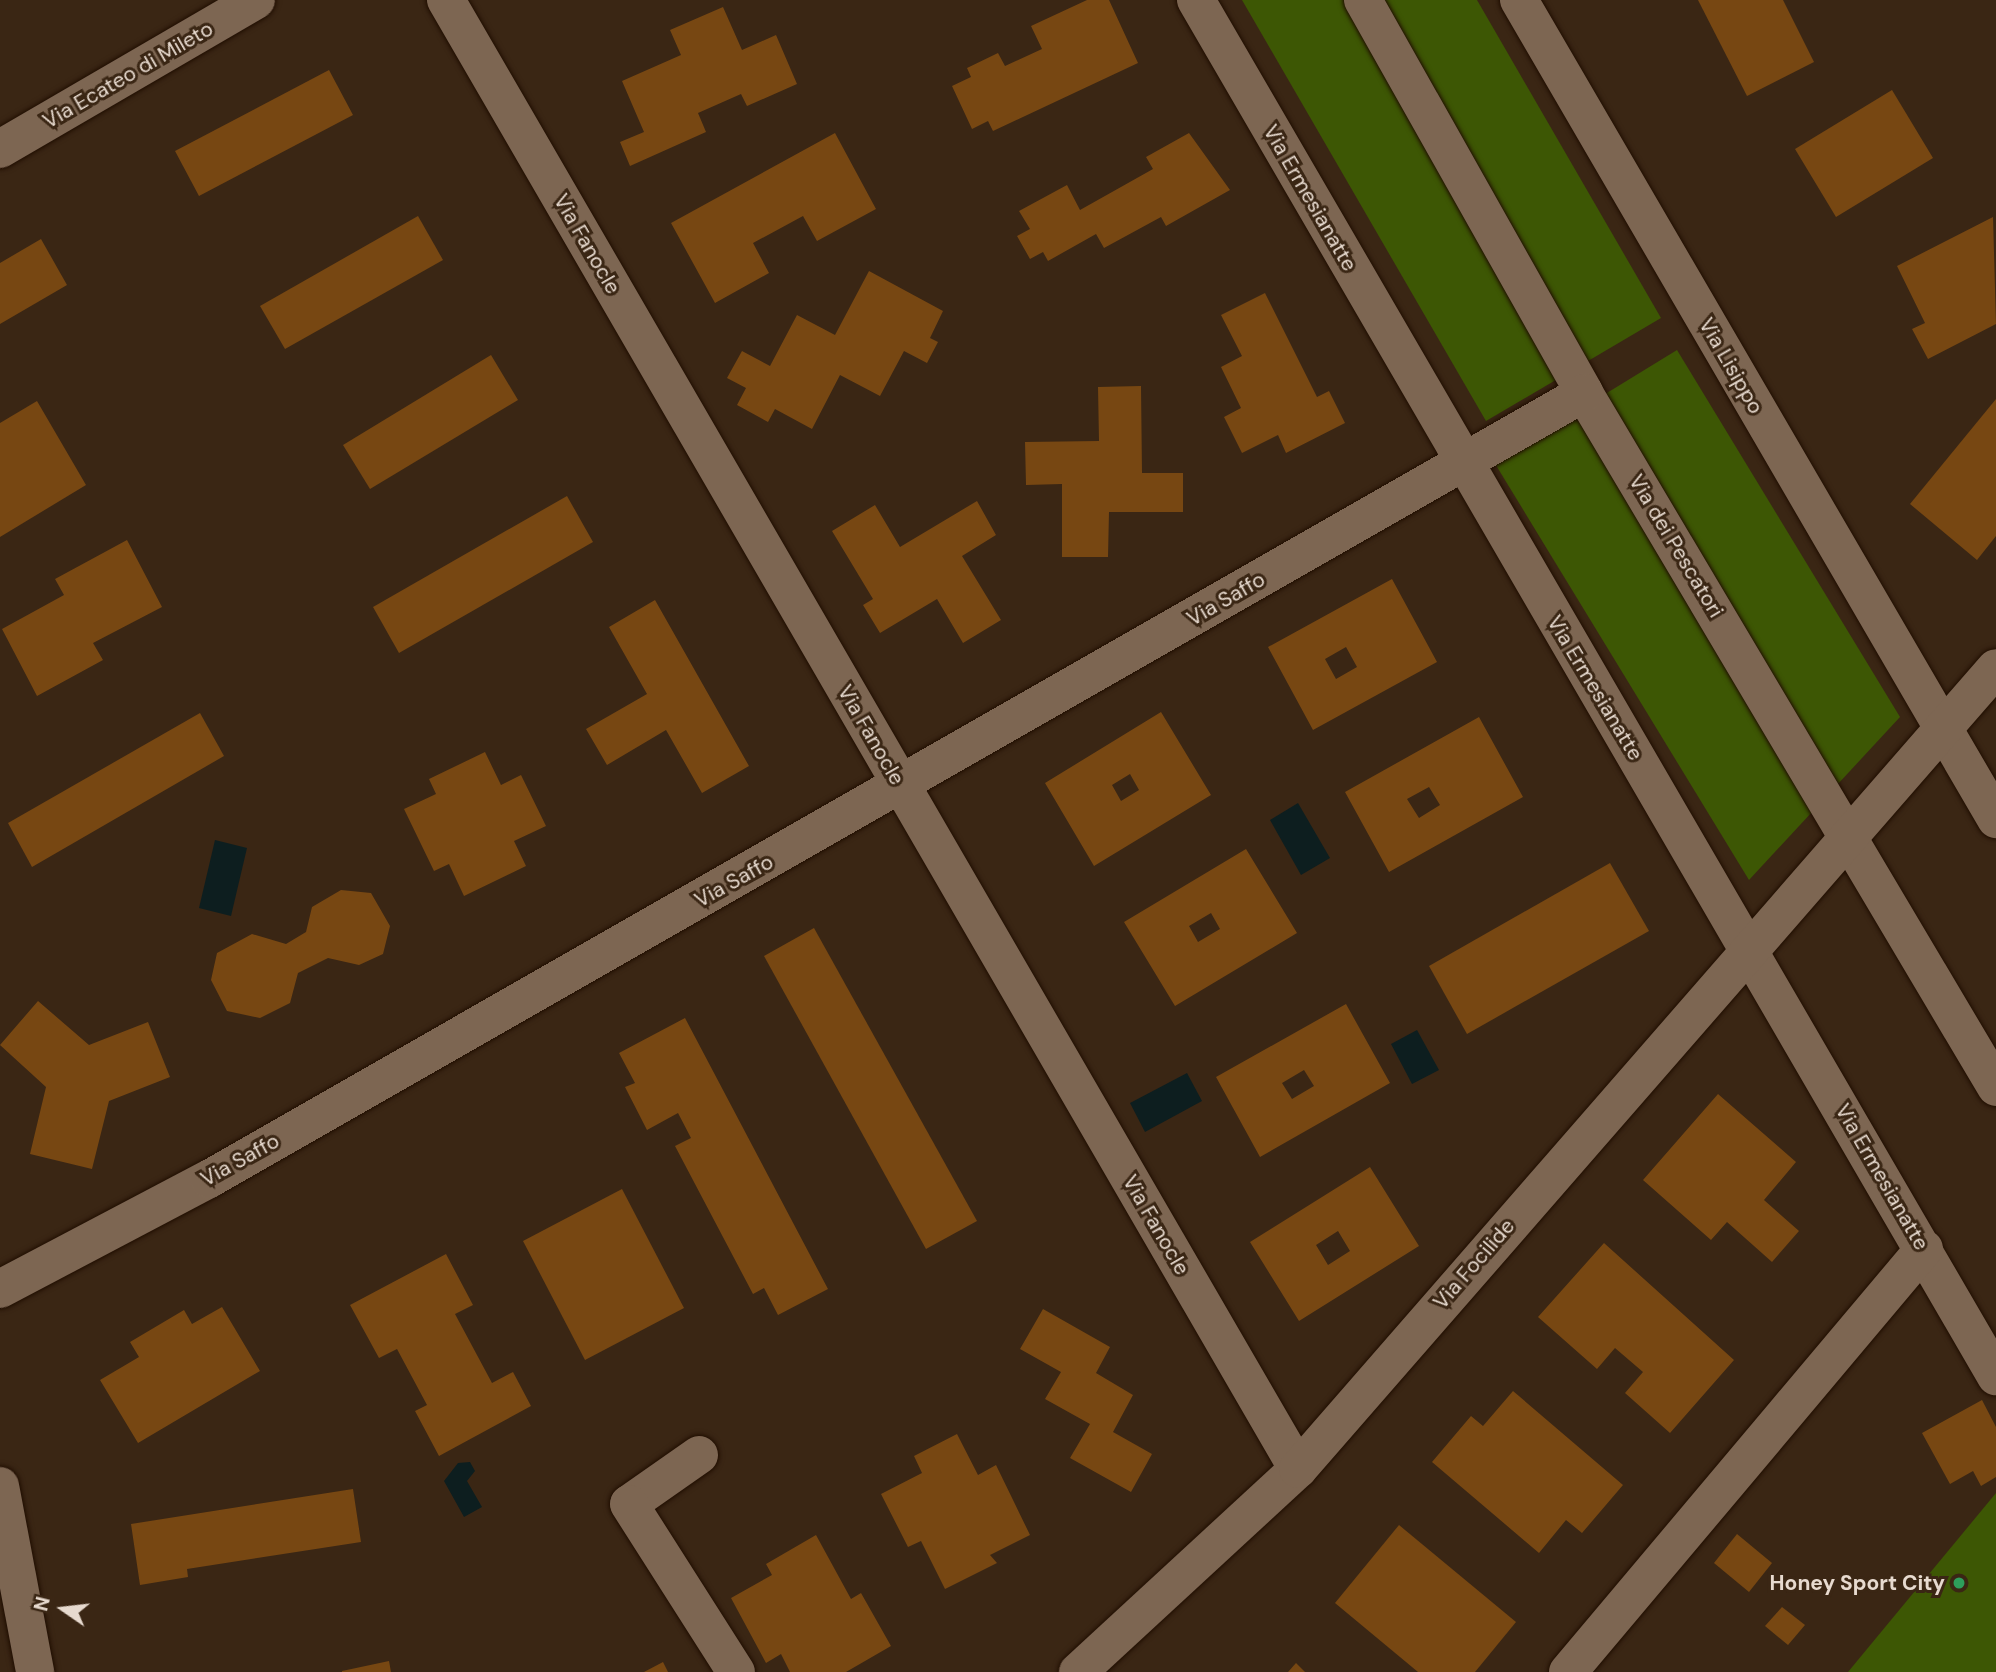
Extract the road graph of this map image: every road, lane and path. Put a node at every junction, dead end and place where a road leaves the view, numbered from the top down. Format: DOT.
graph roads {
  1 [pos="256,0"];
  2 [pos="446,0"];
  3 [pos="1196,0"];
  4 [pos="1363,0"];
  5 [pos="1519,0"];
  6 [pos="0,149"];
  7 [pos="1584,393"];
  8 [pos="1462,463"];
  9 [pos="1996,668"];
  10 [pos="1943,733"];
  11 [pos="901,787"];
  12 [pos="1996,819"];
  13 [pos="1850,835"];
  14 [pos="1751,951"];
  15 [pos="1996,1087"];
  16 [pos="1924,1249"];
  17 [pos="0,1289"];
  18 [pos="1996,1376"];
  19 [pos="699,1455"];
  20 [pos="1298,1469"];
  21 [pos="0,1486"];
  22 [pos="34,1672"];
  23 [pos="736,1672"];
  24 [pos="1079,1672"];
  25 [pos="1568,1672"];
  1 -- 6 [label="street, Via Ecateo di Mileto"];
  2 -- 11 [label="street, Via Fanocle"];
  3 -- 8 [label="street, Via Ermesianatte"];
  4 -- 7 [label="street, Via dei Pescatori"];
  5 -- 10 [label="street, Via Lisippo"];
  7 -- 8 [label="street, Via Saffo"];
  7 -- 13 [label="street, Via dei Pescatori"];
  8 -- 11 [label="street, Via Saffo"];
  8 -- 14 [label="street, Via Ermesianatte"];
  9 -- 10 [label="street, Via Focilide"];
  10 -- 12 [label="street, Via Lisippo"];
  10 -- 13 [label="street, Via Focilide"];
  11 -- 17 [label="street, Via Saffo"];
  11 -- 20 [label="street, Via Fanocle"];
  13 -- 14 [label="street, Via Focilide"];
  13 -- 15 [label="street, Via dei Pescatori"];
  14 -- 16 [label="street, Via Ermesianatte"];
  14 -- 20 [label="street, Via Focilide"];
  16 -- 18 [label="street, Via Ermesianatte"];
  16 -- 25 [label="street"];
  19 -- 23 [label="street"];
  20 -- 24 [label="street, Via Focilide"];
  21 -- 22 [label="street"];
}
